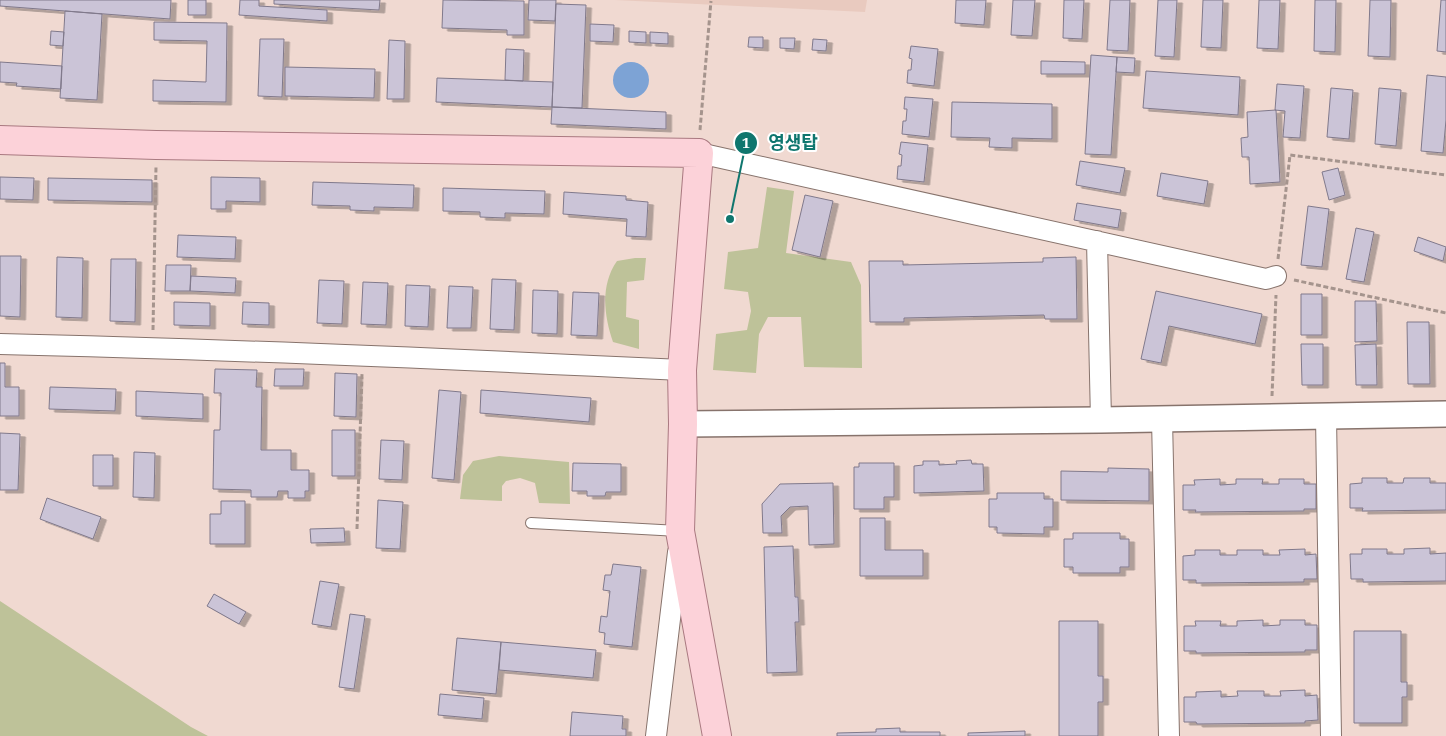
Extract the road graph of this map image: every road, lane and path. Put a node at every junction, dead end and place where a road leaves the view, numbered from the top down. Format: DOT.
graph roads {
  1 [pos="711,2"];
  2 [pos="0,140"];
  3 [pos="156,145"];
  4 [pos="699,153"];
  5 [pos="1290,155"];
  6 [pos="1446,175"];
  7 [pos="1097,242"];
  8 [pos="1276,276"];
  9 [pos="1446,313"];
  10 [pos="0,344"];
  11 [pos="153,347"];
  12 [pos="363,355"];
  13 [pos="682,370"];
  14 [pos="1446,414"];
  15 [pos="1326,416"];
  16 [pos="1162,419"];
  17 [pos="1100,420"];
  18 [pos="683,424"];
  19 [pos="531,523"];
  20 [pos="357,529"];
  21 [pos="680,531"];
  22 [pos="656,736"];
  23 [pos="718,736"];
  24 [pos="1169,736"];
  25 [pos="1331,736"];
  1 -- 4 [label="path"];
  2 -- 3 [label="main road"];
  3 -- 4 [label="main road"];
  3 -- 11 [label="path"];
  4 -- 7 [label="street"];
  4 -- 13 [label="main road"];
  5 -- 6 [label="path"];
  7 -- 8 [label="street"];
  7 -- 17 [label="street"];
  8 -- 9 [label="path"];
  10 -- 11 [label="street"];
  11 -- 12 [label="street"];
  12 -- 13 [label="street"];
  12 -- 20 [label="path"];
  13 -- 18 [label="main road"];
  14 -- 15 [label="street"];
  15 -- 16 [label="street"];
  15 -- 25 [label="street"];
  16 -- 17 [label="street"];
  16 -- 24 [label="street"];
  17 -- 18 [label="street"];
  18 -- 21 [label="main road"];
  19 -- 21 [label="lane"];
  21 -- 22 [label="street"];
  21 -- 23 [label="main road"];
}
